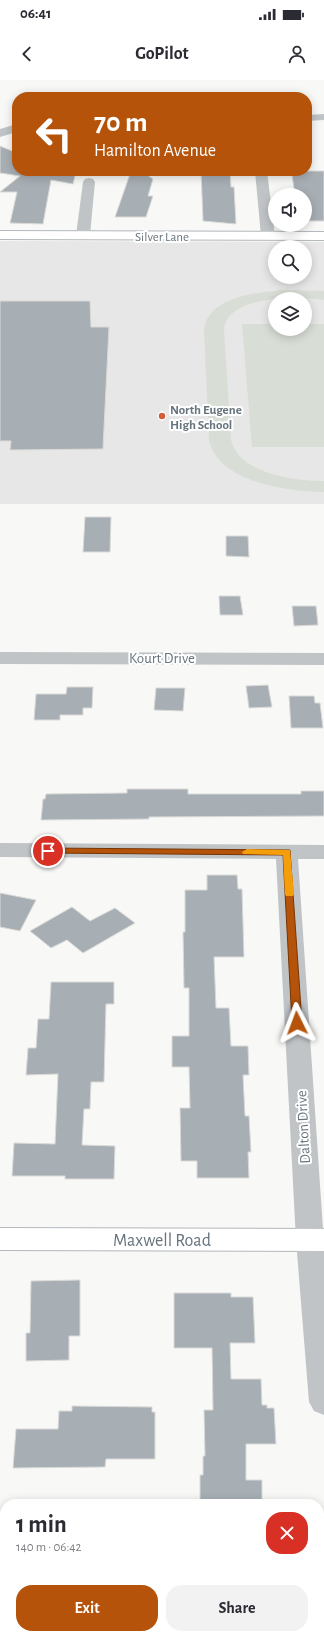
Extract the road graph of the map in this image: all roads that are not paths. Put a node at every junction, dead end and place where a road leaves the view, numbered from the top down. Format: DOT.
graph roads {
  1 [pos="324,117"];
  2 [pos="312,118"];
  3 [pos="12,129"];
  4 [pos="0,133"];
  5 [pos="262,176"];
  6 [pos="88,182"];
  7 [pos="0,235"];
  8 [pos="83,235"];
  9 [pos="268,236"];
  10 [pos="324,236"];
  11 [pos="0,658"];
  12 [pos="324,659"];
  13 [pos="0,850"];
  14 [pos="287,852"];
  15 [pos="324,852"];
  16 [pos="0,1239"];
  17 [pos="317,1240"];
  18 [pos="324,1402"];
  1 -- 2 [label="street"];
  3 -- 4 [label="street"];
  5 -- 9 [label="street"];
  6 -- 8 [label="street"];
  7 -- 8 [label="street, Silver Lane"];
  8 -- 9 [label="street, Silver Lane"];
  9 -- 10 [label="street, Silver Lane"];
  11 -- 12 [label="street, Kourt Drive"];
  13 -- 14 [label="street"];
  14 -- 15 [label="street"];
  14 -- 17 [label="street, Dalton Drive"];
  16 -- 17 [label="street, Maxwell Road"];
  17 -- 18 [label="street, Dalton Drive"];
}
